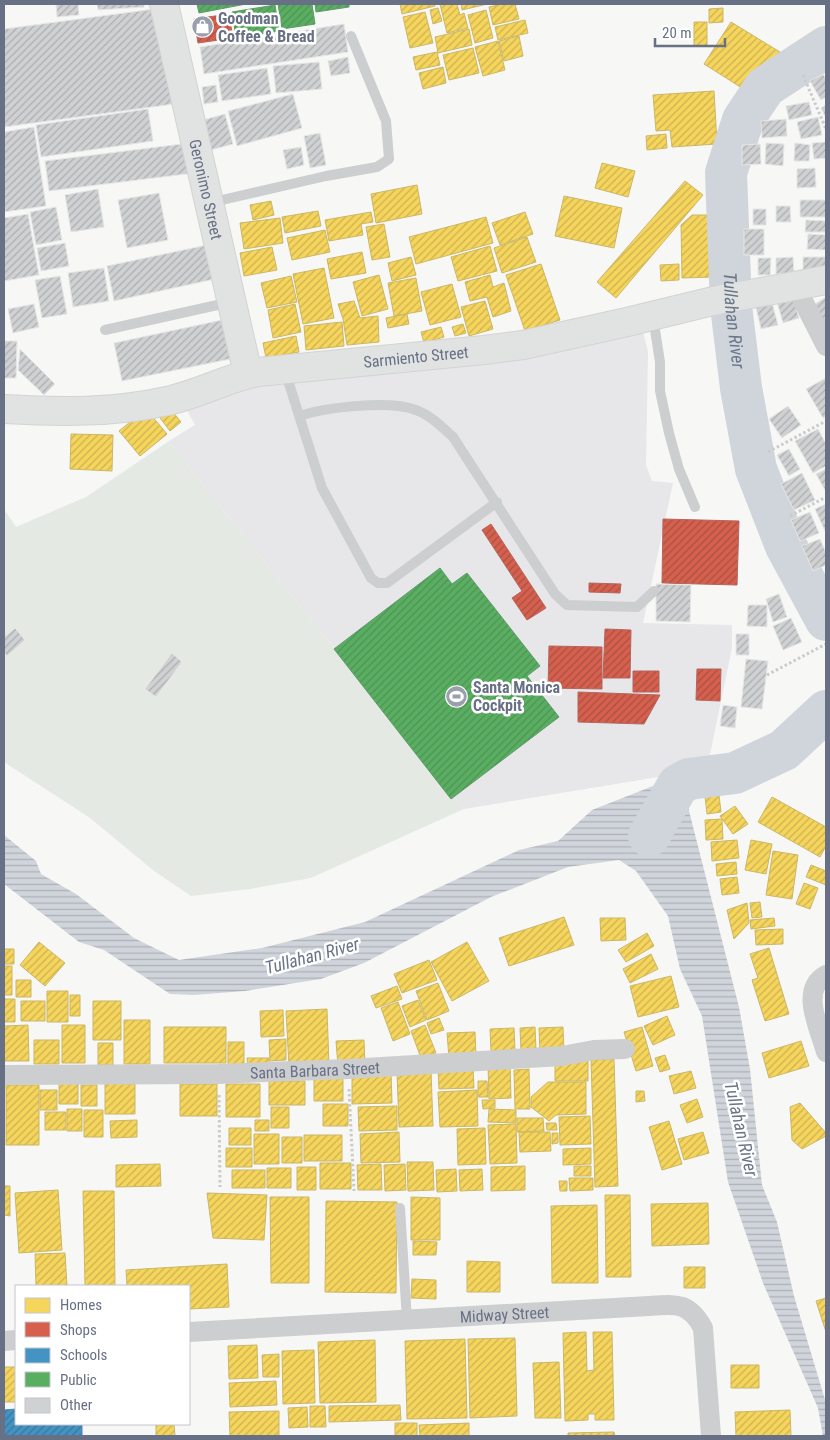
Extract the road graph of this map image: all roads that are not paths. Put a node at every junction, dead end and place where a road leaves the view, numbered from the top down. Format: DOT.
graph roads {
  1 [pos="164,4"];
  2 [pos="351,36"];
  3 [pos="209,202"];
  4 [pos="826,280"];
  5 [pos="795,285"];
  6 [pos="232,302"];
  7 [pos="653,315"];
  8 [pos="106,330"];
  9 [pos="826,346"];
  10 [pos="284,368"];
  11 [pos="248,374"];
  12 [pos="4,409"];
  13 [pos="300,416"];
  14 [pos="497,502"];
  15 [pos="696,507"];
  16 [pos="654,591"];
  17 [pos="825,975"];
  18 [pos="625,1049"];
  19 [pos="826,1052"];
  20 [pos="4,1075"];
  21 [pos="400,1208"];
  22 [pos="407,1320"];
  23 [pos="190,1332"];
  24 [pos="711,1436"];
  1 -- 3 [label="street, Geronimo Street"];
  2 -- 3 [label="lane"];
  3 -- 6 [label="street, Geronimo Street"];
  4 -- 5 [label="street, Sarmiento Street"];
  5 -- 7 [label="street, Sarmiento Street"];
  5 -- 9 [label="street"];
  6 -- 8 [label="lane"];
  6 -- 11 [label="street, Geronimo Street"];
  7 -- 10 [label="street, Sarmiento Street"];
  7 -- 15 [label="lane"];
  10 -- 11 [label="street, Sarmiento Street"];
  10 -- 13 [label="lane"];
  11 -- 12 [label="street, Sarmiento Street"];
  13 -- 14 [label="lane"];
  13 -- 14 [label="lane"];
  14 -- 16 [label="lane"];
  17 -- 19 [label="street"];
  18 -- 20 [label="street, Santa Barbara Street"];
  21 -- 22 [label="lane"];
  22 -- 23 [label="street, Midway Street"];
  22 -- 24 [label="street, Midway Street"];
}
